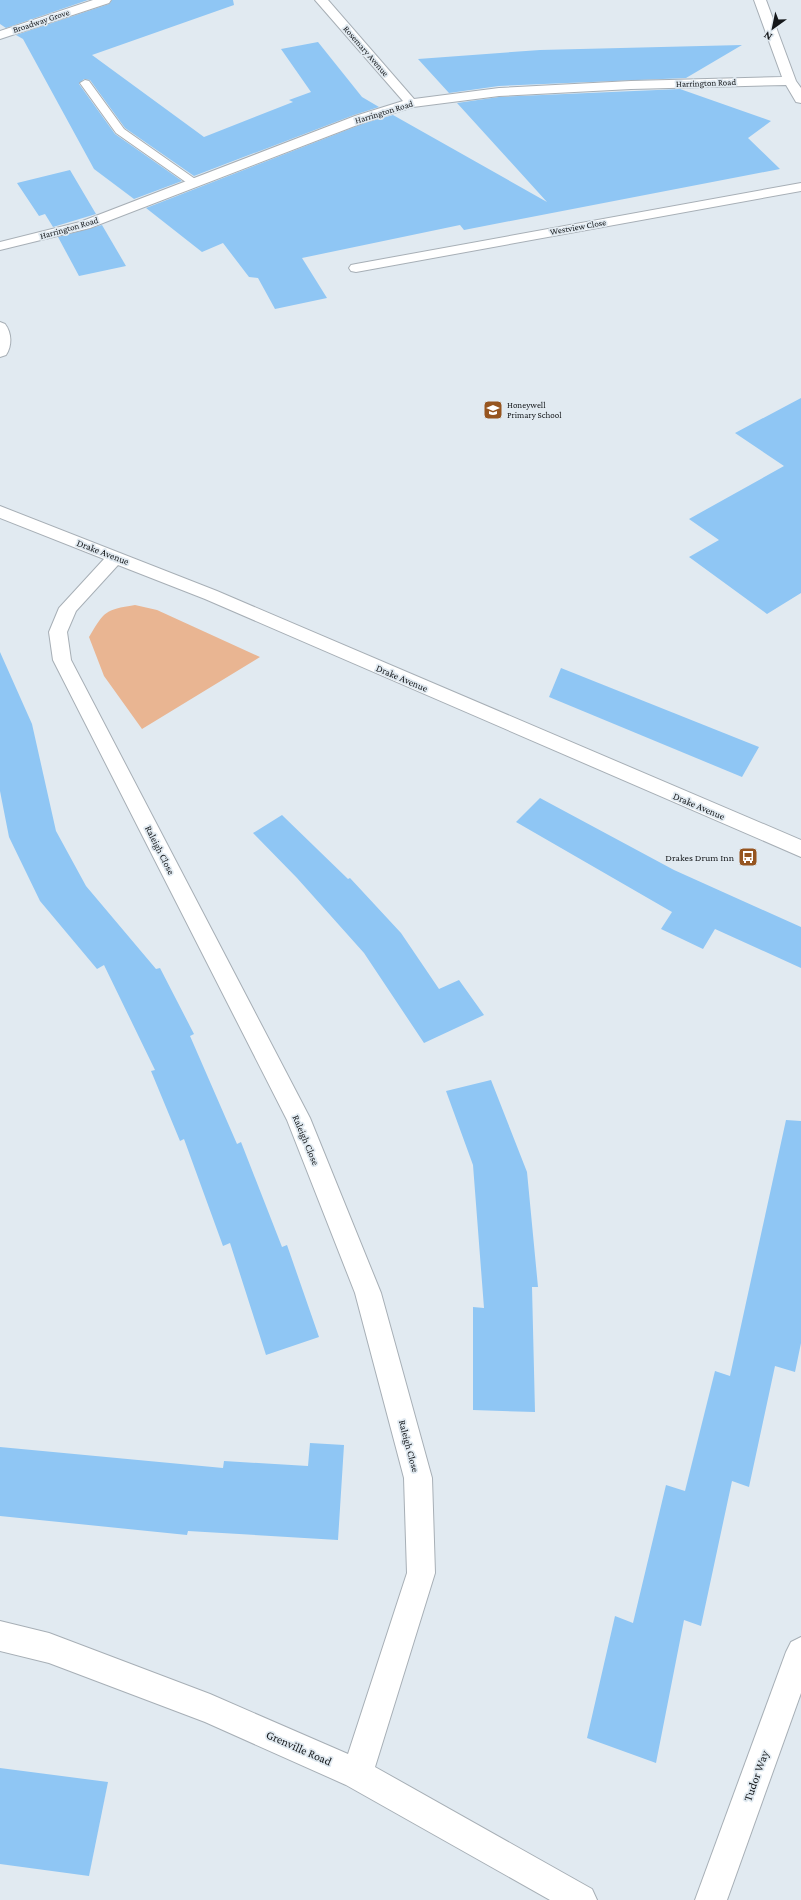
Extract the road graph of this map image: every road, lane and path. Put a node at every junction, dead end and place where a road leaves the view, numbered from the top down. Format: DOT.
graph roads {
  1 [pos="105,0"];
  2 [pos="321,0"];
  3 [pos="760,0"];
  4 [pos="0,35"];
  5 [pos="790,81"];
  6 [pos="85,83"];
  7 [pos="801,98"];
  8 [pos="411,103"];
  9 [pos="194,183"];
  10 [pos="801,187"];
  11 [pos="0,246"];
  12 [pos="356,268"];
  13 [pos="0,327"];
  14 [pos="1,347"];
  15 [pos="0,512"];
  16 [pos="116,557"];
  17 [pos="801,849"];
  18 [pos="0,1636"];
  19 [pos="801,1652"];
  20 [pos="357,1774"];
  21 [pos="581,1900"];
  22 [pos="711,1900"];
  1 -- 4 [label="street, Broadway Grove"];
  2 -- 8 [label="street, Rosemary Avenue"];
  3 -- 5 [label="street"];
  5 -- 7 [label="street"];
  5 -- 8 [label="street, Harrington Road"];
  6 -- 9 [label="lane"];
  8 -- 9 [label="street, Harrington Road"];
  9 -- 11 [label="street, Harrington Road"];
  10 -- 12 [label="street, Westview Close"];
  13 -- 14 [label="street"];
  15 -- 16 [label="street, Drake Avenue"];
  16 -- 17 [label="street, Drake Avenue"];
  16 -- 20 [label="street, Raleigh Close"];
  18 -- 20 [label="street, Grenville Road"];
  19 -- 22 [label="street, Tudor Way"];
  20 -- 21 [label="street, Grenville Road"];
}
